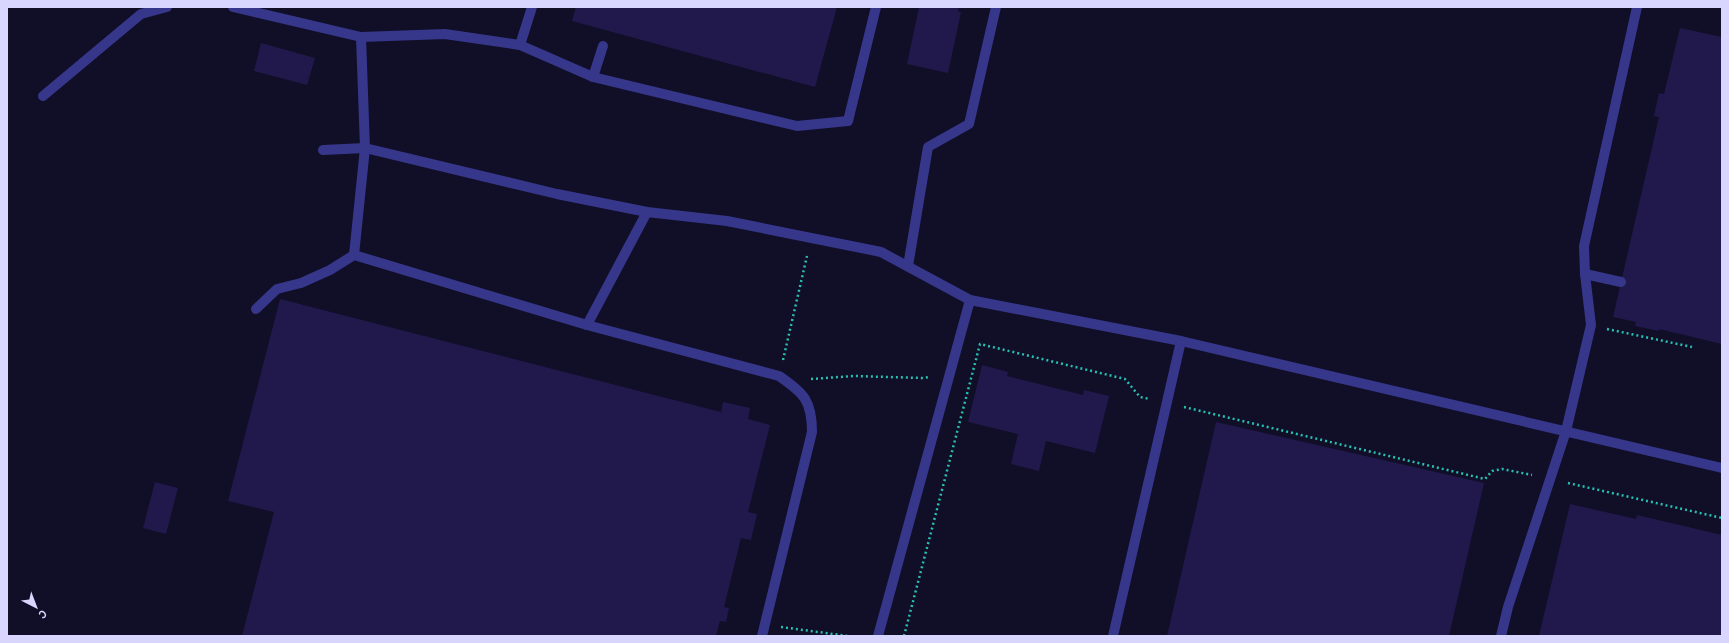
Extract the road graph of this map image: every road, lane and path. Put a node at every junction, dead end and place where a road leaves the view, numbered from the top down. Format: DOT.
graph roads {
  1 [pos="167,7"];
  2 [pos="233,7"];
  3 [pos="532,7"];
  4 [pos="876,7"];
  5 [pos="996,7"];
  6 [pos="1637,7"];
  7 [pos="361,37"];
  8 [pos="520,45"];
  9 [pos="603,46"];
  10 [pos="592,77"];
  11 [pos="43,96"];
  12 [pos="365,148"];
  13 [pos="323,150"];
  14 [pos="647,212"];
  15 [pos="812,238"];
  16 [pos="354,255"];
  17 [pos="908,266"];
  18 [pos="1585,274"];
  19 [pos="1621,282"];
  20 [pos="970,300"];
  21 [pos="256,308"];
  22 [pos="587,325"];
  23 [pos="1591,325"];
  24 [pos="1181,341"];
  25 [pos="1692,347"];
  26 [pos="779,376"];
  27 [pos="1167,403"];
  28 [pos="1566,431"];
  29 [pos="1722,468"];
  30 [pos="1550,479"];
  31 [pos="1722,518"];
  32 [pos="765,623"];
  33 [pos="762,636"];
  34 [pos="848,636"];
  35 [pos="878,636"];
  36 [pos="904,636"];
  37 [pos="1113,636"];
  38 [pos="1501,636"];
  1 -- 11 [label="lane"];
  2 -- 7 [label="lane"];
  3 -- 8 [label="lane"];
  4 -- 10 [label="lane"];
  5 -- 17 [label="lane"];
  6 -- 18 [label="lane"];
  7 -- 8 [label="lane"];
  7 -- 12 [label="lane"];
  8 -- 10 [label="lane"];
  9 -- 10 [label="lane"];
  12 -- 13 [label="lane"];
  12 -- 14 [label="lane"];
  12 -- 16 [label="lane"];
  14 -- 15 [label="lane"];
  14 -- 22 [label="lane"];
  15 -- 17 [label="lane"];
  15 -- 26 [label="path"];
  16 -- 21 [label="lane"];
  16 -- 22 [label="lane"];
  17 -- 20 [label="lane"];
  18 -- 19 [label="lane"];
  18 -- 23 [label="lane"];
  20 -- 24 [label="lane"];
  20 -- 35 [label="lane"];
  22 -- 26 [label="lane"];
  23 -- 25 [label="path"];
  23 -- 28 [label="lane"];
  24 -- 27 [label="lane"];
  24 -- 28 [label="lane"];
  26 -- 32 [label="lane"];
  27 -- 30 [label="path"];
  27 -- 36 [label="path"];
  27 -- 37 [label="lane"];
  28 -- 29 [label="lane"];
  28 -- 30 [label="lane"];
  30 -- 31 [label="path"];
  30 -- 38 [label="lane"];
  32 -- 33 [label="lane"];
  32 -- 34 [label="path"];
}
